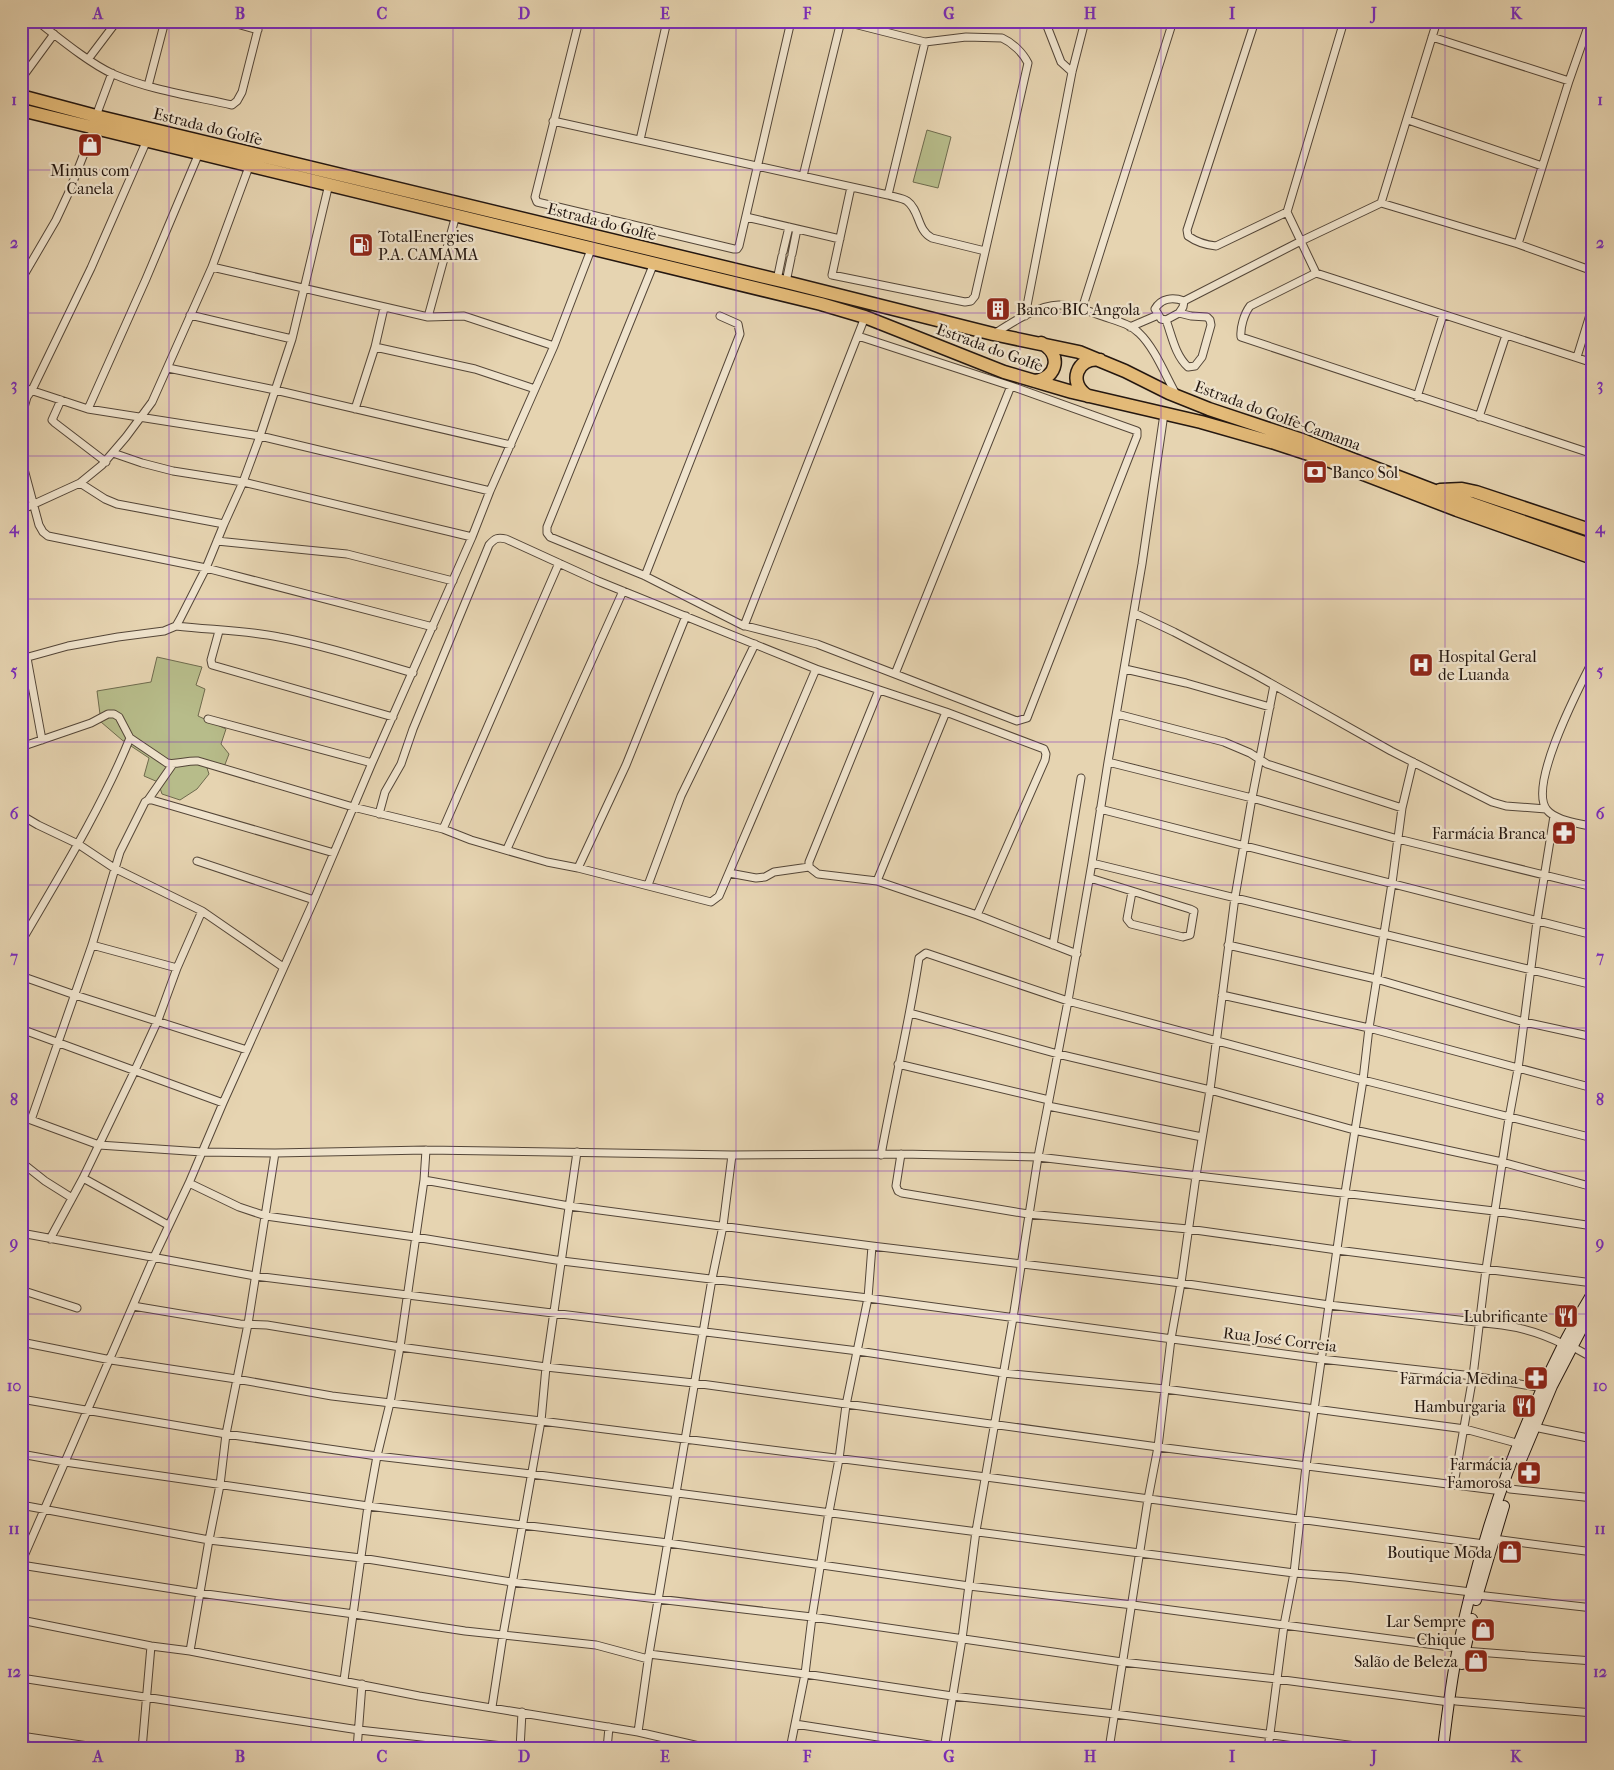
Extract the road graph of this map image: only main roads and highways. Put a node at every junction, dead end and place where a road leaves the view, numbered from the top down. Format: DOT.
graph roads {
  1 [pos="21,96"];
  2 [pos="21,110"];
  3 [pos="95,122"];
  4 [pos="1041,343"];
  5 [pos="1100,360"];
  6 [pos="1035,380"];
  7 [pos="1173,394"];
  8 [pos="1088,396"];
  9 [pos="1164,414"];
  10 [pos="1436,491"];
  11 [pos="1593,531"];
  12 [pos="1592,555"];
  13 [pos="1593,1292"];
  14 [pos="1593,1306"];
  15 [pos="1568,1345"];
  16 [pos="1506,1490"];
  17 [pos="1452,1702"];
  18 [pos="1443,1749"];
  19 [pos="1450,1749"];
  1 -- 3 [label="highway, Estrada do Golfe"];
  2 -- 3 [label="highway, Estrada do Golfe"];
  3 -- 4 [label="highway, Estrada do Golfe"];
  3 -- 6 [label="highway, Estrada do Golfe"];
  4 -- 5 [label="highway, Estrada do Golfe"];
  4 -- 6 [label="highway"];
  5 -- 7 [label="highway, Estrada do Golfe"];
  5 -- 8 [label="highway"];
  6 -- 8 [label="highway, Estrada do Golfe"];
  7 -- 10 [label="highway, Estrada do Golfe-Camama"];
  8 -- 9 [label="highway, Estrada do Golfe"];
  9 -- 12 [label="highway, Estrada do Golfe-Camama"];
  10 -- 11 [label="highway"];
  10 -- 12 [label="highway, Estrada do Golfe-Camama"];
  13 -- 15 [label="main road"];
  14 -- 15 [label="main road"];
  15 -- 16 [label="main road"];
  15 -- 16 [label="main road"];
  16 -- 17 [label="main road"];
  17 -- 18 [label="main road"];
  17 -- 19 [label="main road"];
}
